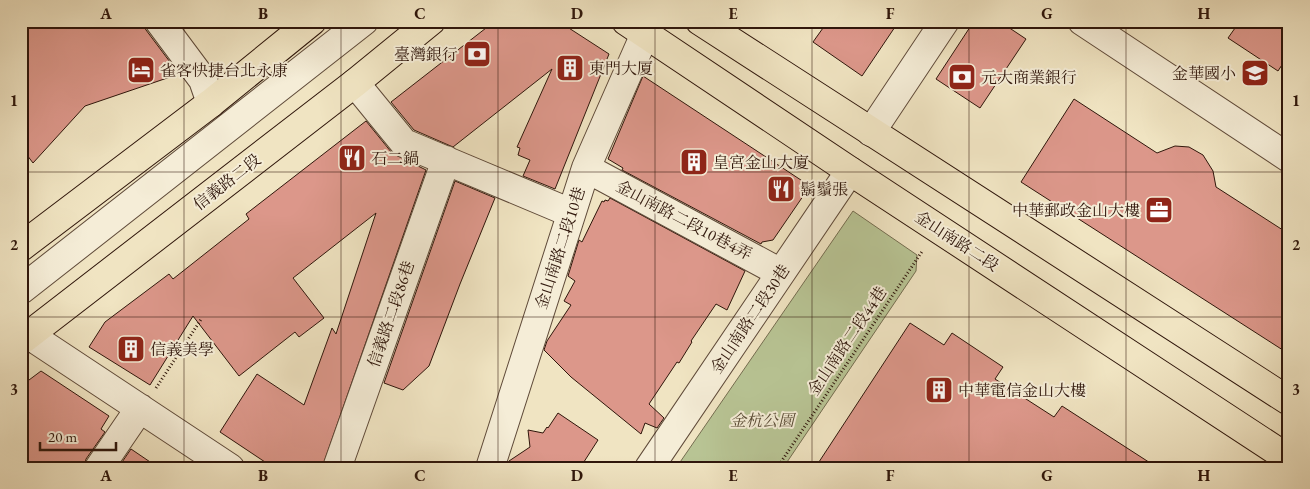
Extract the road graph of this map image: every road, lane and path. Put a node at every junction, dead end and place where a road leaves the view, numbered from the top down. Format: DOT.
graph roads {
  1 [pos="159,21"];
  2 [pos="312,21"];
  3 [pos="364,21"];
  4 [pos="431,21"];
  5 [pos="945,21"];
  6 [pos="1082,21"];
  7 [pos="702,22"];
  8 [pos="636,27"];
  9 [pos="355,83"];
  10 [pos="211,103"];
  11 [pos="871,132"];
  12 [pos="1289,158"];
  13 [pos="446,160"];
  14 [pos="586,168"];
  15 [pos="850,171"];
  16 [pos="571,213"];
  17 [pos="937,228"];
  18 [pos="21,247"];
  19 [pos="781,273"];
  20 [pos="21,290"];
  21 [pos="202,318"];
  22 [pos="25,338"];
  23 [pos="1289,401"];
  24 [pos="140,408"];
  25 [pos="1289,459"];
  26 [pos="99,468"];
  27 [pos="229,468"];
  28 [pos="337,468"];
  29 [pos="490,468"];
  30 [pos="649,468"];
  31 [pos="777,468"];
  1 -- 10 [label="street"];
  2 -- 10 [label="main road"];
  3 -- 20 [label="street"];
  4 -- 9 [label="main road, 信義路二段"];
  5 -- 11 [label="street"];
  6 -- 12 [label="street"];
  7 -- 11 [label="main road"];
  8 -- 14 [label="street, 金山南路二段10巷"];
  8 -- 15 [label="main road, 金山南路二段"];
  9 -- 13 [label="street"];
  9 -- 22 [label="main road, 信義路二段"];
  10 -- 18 [label="main road"];
  11 -- 23 [label="main road"];
  13 -- 16 [label="street"];
  13 -- 28 [label="street, 信義路二段86巷"];
  14 -- 16 [label="street, 金山南路二段10巷"];
  14 -- 19 [label="street, 金山南路二段10巷4弄"];
  15 -- 17 [label="main road, 金山南路二段"];
  15 -- 19 [label="street, 金山南路二段30巷"];
  16 -- 29 [label="street, 金山南路二段10巷"];
  17 -- 25 [label="main road, 金山南路二段"];
  17 -- 31 [label="path, 金山南路二段44巷"];
  19 -- 30 [label="street, 金山南路二段30巷"];
  21 -- 24 [label="path"];
  22 -- 24 [label="street"];
  24 -- 26 [label="street"];
  24 -- 27 [label="street"];
}
